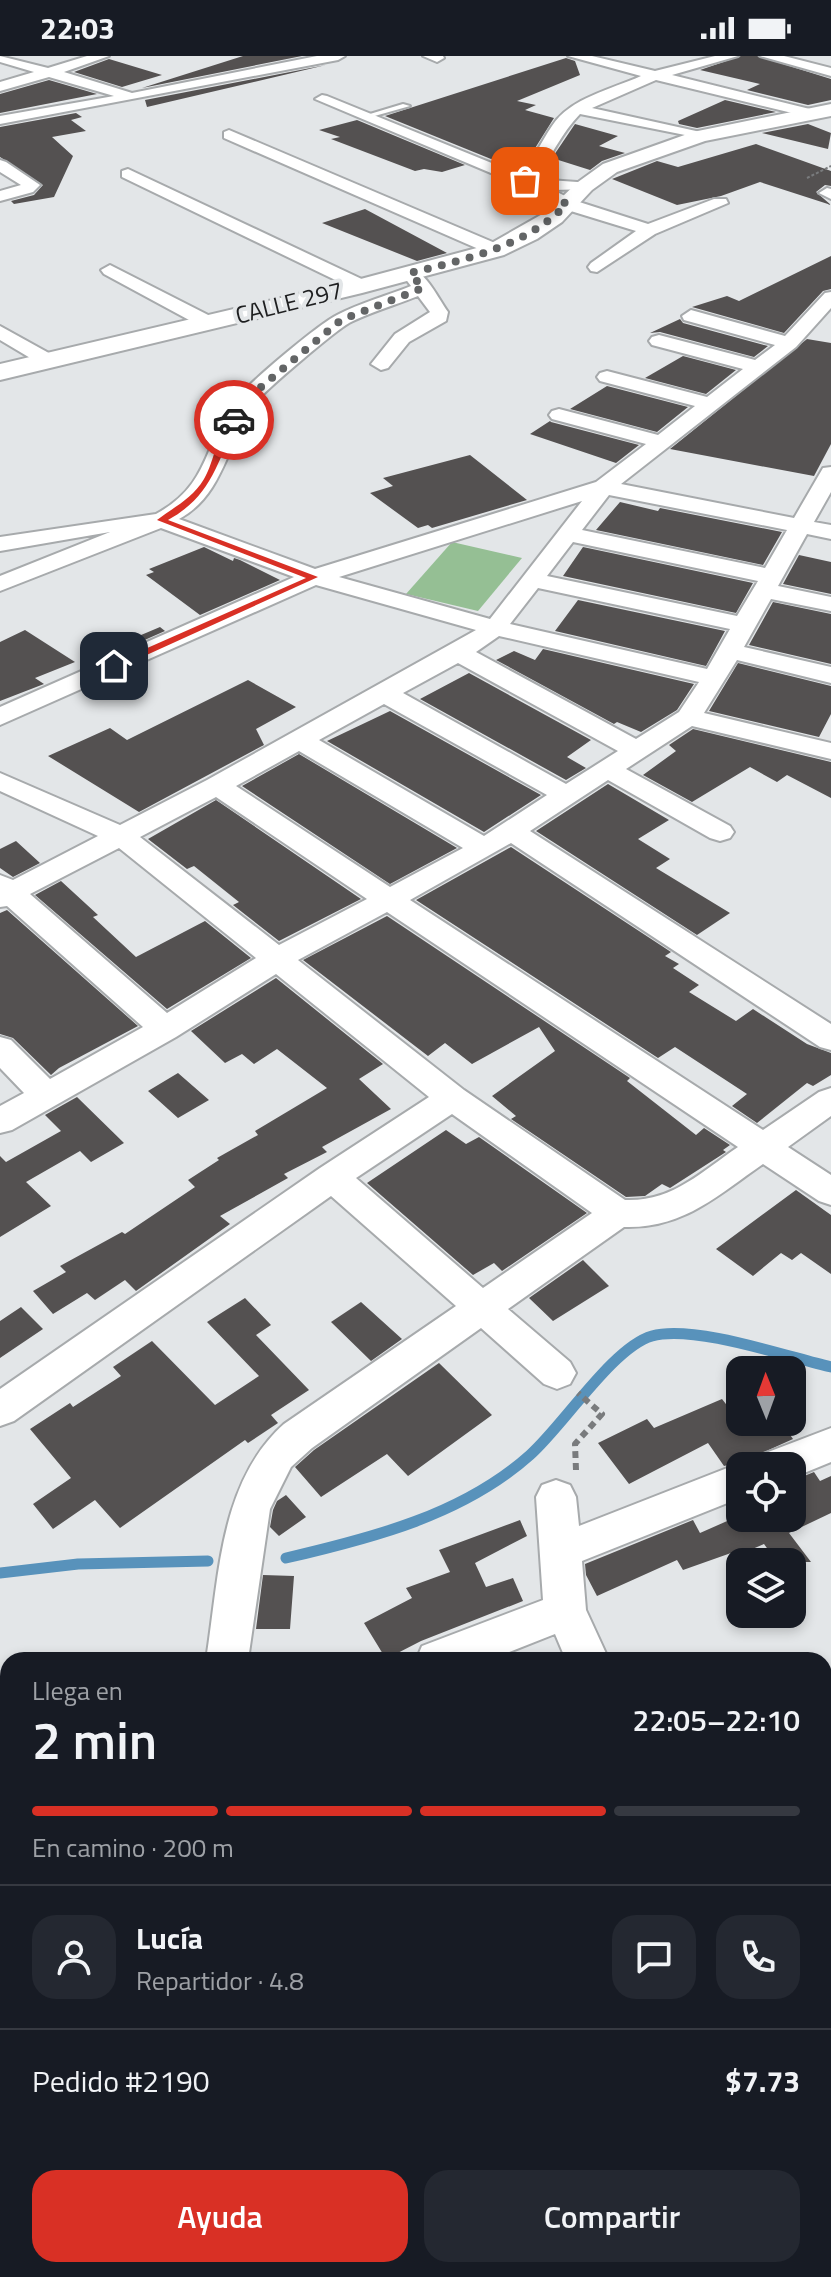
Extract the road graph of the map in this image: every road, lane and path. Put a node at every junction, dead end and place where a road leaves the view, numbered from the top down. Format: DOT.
graph roads {
  1 [pos="102,56"];
  2 [pos="338,56"];
  3 [pos="575,56"];
  4 [pos="731,56"];
  5 [pos="767,56"];
  6 [pos="0,58"];
  7 [pos="236,64"];
  8 [pos="264,71"];
  9 [pos="47,72"];
  10 [pos="831,72"];
  11 [pos="653,76"];
  12 [pos="0,87"];
  13 [pos="134,97"];
  14 [pos="322,99"];
  15 [pos="406,106"];
  16 [pos="577,109"];
  17 [pos="822,112"];
  18 [pos="364,117"];
  19 [pos="0,120"];
  20 [pos="229,135"];
  21 [pos="700,136"];
  22 [pos="0,165"];
  23 [pos="128,174"];
  24 [pos="527,182"];
  25 [pos="585,186"];
  26 [pos="0,196"];
  27 [pos="720,203"];
  28 [pos="567,204"];
  29 [pos="649,230"];
  30 [pos="496,250"];
  31 [pos="597,267"];
  32 [pos="110,270"];
  33 [pos="416,280"];
  34 [pos="362,286"];
  35 [pos="831,297"];
  36 [pos="691,316"];
  37 [pos="209,323"];
  38 [pos="0,332"];
  39 [pos="659,341"];
  40 [pos="789,343"];
  41 [pos="49,361"];
  42 [pos="381,364"];
  43 [pos="759,367"];
  44 [pos="0,372"];
  45 [pos="607,377"];
  46 [pos="711,404"];
  47 [pos="559,415"];
  48 [pos="662,442"];
  49 [pos="831,473"];
  50 [pos="604,487"];
  51 [pos="161,520"];
  52 [pos="800,526"];
  53 [pos="831,532"];
  54 [pos="569,534"];
  55 [pos="0,544"];
  56 [pos="314,577"];
  57 [pos="533,580"];
  58 [pos="766,583"];
  59 [pos="0,584"];
  60 [pos="831,604"];
  61 [pos="743,625"];
  62 [pos="495,628"];
  63 [pos="729,651"];
  64 [pos="457,652"];
  65 [pos="831,675"];
  66 [pos="714,678"];
  67 [pos="383,693"];
  68 [pos="0,717"];
  69 [pos="688,717"];
  70 [pos="299,740"];
  71 [pos="638,751"];
  72 [pos="831,751"];
  73 [pos="605,768"];
  74 [pos="0,781"];
  75 [pos="217,786"];
  76 [pos="568,796"];
  77 [pos="512,831"];
  78 [pos="720,832"];
  79 [pos="121,836"];
  80 [pos="484,848"];
  81 [pos="4,892"];
  82 [pos="389,897"];
  83 [pos="279,958"];
  84 [pos="165,1029"];
  85 [pos="831,1039"];
  86 [pos="0,1048"];
  87 [pos="46,1095"];
  88 [pos="452,1098"];
  89 [pos="831,1100"];
  90 [pos="0,1121"];
  91 [pos="765,1147"];
  92 [pos="332,1177"];
  93 [pos="831,1192"];
  94 [pos="618,1213"];
  95 [pos="482,1307"];
  96 [pos="557,1373"];
  97 [pos="0,1410"];
  98 [pos="602,1414"];
  99 [pos="831,1445"];
  100 [pos="806,1455"];
  101 [pos="726,1486"];
  102 [pos="556,1497"];
  103 [pos="561,1551"];
  104 [pos="565,1611"];
  105 [pos="228,1652"];
  106 [pos="458,1652"];
  107 [pos="584,1652"];
  1 -- 9 [label="street"];
  2 -- 8 [label="street"];
  3 -- 11 [label="street"];
  4 -- 11 [label="street"];
  5 -- 10 [label="street"];
  6 -- 9 [label="street"];
  7 -- 8 [label="street"];
  8 -- 13 [label="street"];
  9 -- 12 [label="street"];
  9 -- 13 [label="street"];
  11 -- 16 [label="street"];
  11 -- 17 [label="street"];
  13 -- 19 [label="street"];
  14 -- 18 [label="street"];
  15 -- 18 [label="lane"];
  16 -- 21 [label="street"];
  16 -- 24 [label="street"];
  17 -- 21 [label="street, CALLE 297"];
  18 -- 24 [label="street"];
  20 -- 30 [label="street"];
  21 -- 25 [label="street, CALLE 297"];
  22 -- 26 [label="street"];
  23 -- 34 [label="street"];
  24 -- 25 [label="street"];
  24 -- 28 [label="street"];
  25 -- 28 [label="street, CALLE 297"];
  27 -- 29 [label="street"];
  28 -- 29 [label="street"];
  28 -- 30 [label="street, CALLE 297"];
  29 -- 31 [label="street"];
  30 -- 33 [label="street, CALLE 297"];
  32 -- 37 [label="street"];
  33 -- 34 [label="street, CALLE 297"];
  33 -- 42 [label="street"];
  33 -- 51 [label="street"];
  34 -- 37 [label="street, CALLE 297"];
  35 -- 40 [label="street"];
  36 -- 40 [label="street"];
  37 -- 41 [label="street, CALLE 297"];
  38 -- 41 [label="street"];
  39 -- 43 [label="street"];
  40 -- 43 [label="street"];
  41 -- 44 [label="street, CALLE 297"];
  43 -- 46 [label="street"];
  45 -- 46 [label="street"];
  46 -- 48 [label="street"];
  47 -- 48 [label="street"];
  48 -- 50 [label="street"];
  49 -- 52 [label="street"];
  50 -- 52 [label="street"];
  50 -- 54 [label="street"];
  50 -- 56 [label="street"];
  51 -- 55 [label="street"];
  51 -- 56 [label="street"];
  51 -- 59 [label="street"];
  52 -- 53 [label="street"];
  52 -- 58 [label="street"];
  54 -- 57 [label="street"];
  54 -- 58 [label="street"];
  56 -- 62 [label="street"];
  56 -- 68 [label="street"];
  57 -- 61 [label="street"];
  57 -- 62 [label="street"];
  58 -- 60 [label="street"];
  58 -- 61 [label="street"];
  61 -- 63 [label="street"];
  62 -- 64 [label="street"];
  62 -- 66 [label="street"];
  63 -- 65 [label="street"];
  63 -- 66 [label="street"];
  64 -- 67 [label="street"];
  64 -- 71 [label="street"];
  66 -- 69 [label="street"];
  67 -- 70 [label="street"];
  67 -- 76 [label="street"];
  69 -- 71 [label="street"];
  69 -- 72 [label="street"];
  70 -- 75 [label="street"];
  70 -- 80 [label="street"];
  71 -- 73 [label="street"];
  73 -- 76 [label="street"];
  73 -- 78 [label="street"];
  74 -- 79 [label="street"];
  75 -- 79 [label="street"];
  75 -- 82 [label="street"];
  76 -- 77 [label="street"];
  77 -- 80 [label="street"];
  77 -- 85 [label="street"];
  79 -- 81 [label="street"];
  79 -- 83 [label="street"];
  80 -- 82 [label="street"];
  81 -- 84 [label="street"];
  82 -- 83 [label="street"];
  82 -- 91 [label="street"];
  83 -- 84 [label="street"];
  83 -- 88 [label="street"];
  84 -- 87 [label="street"];
  86 -- 87 [label="street"];
  87 -- 90 [label="street"];
  88 -- 92 [label="street"];
  88 -- 94 [label="street"];
  89 -- 91 [label="street"];
  91 -- 93 [label="street"];
  91 -- 94 [label="street"];
  92 -- 95 [label="street"];
  92 -- 97 [label="street"];
  94 -- 95 [label="street"];
  95 -- 96 [label="street"];
  95 -- 105 [label="street"];
  98 -- 102 [label="path"];
  99 -- 100 [label="street"];
  101 -- 103 [label="street"];
  102 -- 103 [label="street"];
  103 -- 104 [label="street"];
  104 -- 106 [label="street"];
  104 -- 107 [label="street"];
}
